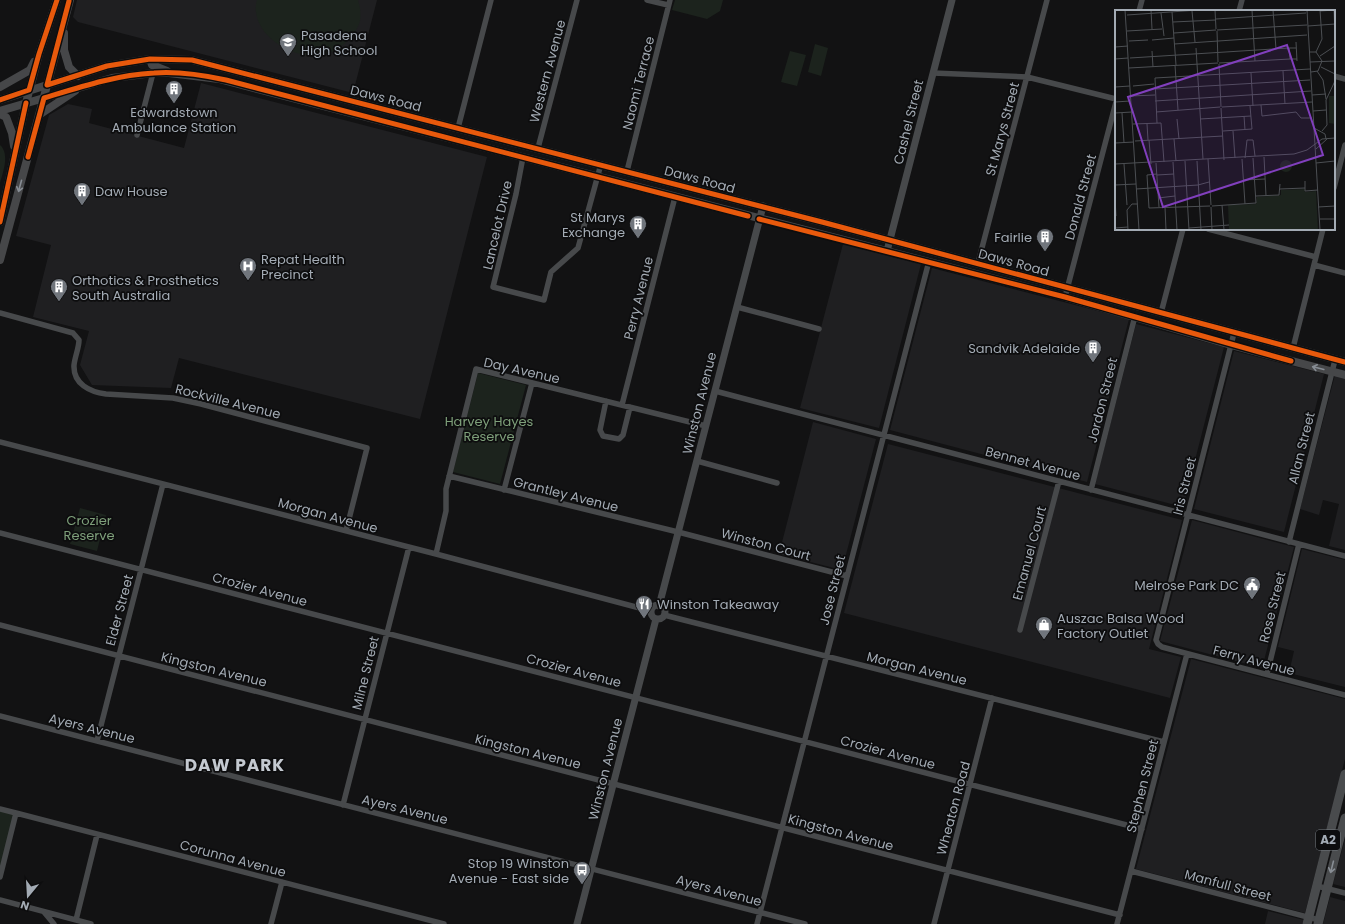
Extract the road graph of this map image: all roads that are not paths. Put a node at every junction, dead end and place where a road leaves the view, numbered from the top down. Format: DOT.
graph roads {
  1 [pos="57,0"];
  2 [pos="70,0"];
  3 [pos="491,0"];
  4 [pos="577,0"];
  5 [pos="648,0"];
  6 [pos="952,0"];
  7 [pos="1047,0"];
  8 [pos="1142,0"];
  9 [pos="1242,0"];
  10 [pos="669,3"];
  11 [pos="1139,10"];
  12 [pos="1239,10"];
  13 [pos="64,23"];
  14 [pos="39,54"];
  15 [pos="150,59"];
  16 [pos="169,72"];
  17 [pos="153,73"];
  18 [pos="933,73"];
  19 [pos="248,74"];
  20 [pos="78,76"];
  21 [pos="1335,76"];
  22 [pos="1027,77"];
  23 [pos="1345,79"];
  24 [pos="47,85"];
  25 [pos="0,87"];
  26 [pos="81,87"];
  27 [pos="305,89"];
  28 [pos="29,90"];
  29 [pos="289,97"];
  30 [pos="44,98"];
  31 [pos="0,100"];
  32 [pos="348,100"];
  33 [pos="1115,100"];
  34 [pos="26,103"];
  35 [pos="1115,104"];
  36 [pos="340,110"];
  37 [pos="0,112"];
  38 [pos="352,113"];
  39 [pos="39,115"];
  40 [pos="458,128"];
  41 [pos="137,135"];
  42 [pos="440,136"];
  43 [pos="475,145"];
  44 [pos="1345,145"];
  45 [pos="538,148"];
  46 [pos="13,157"];
  47 [pos="523,157"];
  48 [pos="1343,160"];
  49 [pos="600,164"];
  50 [pos="627,171"];
  51 [pos="597,176"];
  52 [pos="1335,185"];
  53 [pos="675,197"];
  54 [pos="763,206"];
  55 [pos="1,219"];
  56 [pos="759,219"];
  57 [pos="8,230"];
  58 [pos="1183,230"];
  59 [pos="1212,230"];
  60 [pos="1323,230"];
  61 [pos="0,235"];
  62 [pos="890,240"];
  63 [pos="887,251"];
  64 [pos="1316,257"];
  65 [pos="0,260"];
  66 [pos="929,262"];
  67 [pos="978,264"];
  68 [pos="1314,265"];
  69 [pos="1345,273"];
  70 [pos="1068,288"];
  71 [pos="1065,297"];
  72 [pos="736,307"];
  73 [pos="0,313"];
  74 [pos="1161,313"];
  75 [pos="1135,316"];
  76 [pos="819,329"];
  77 [pos="1234,333"];
  78 [pos="1231,345"];
  79 [pos="1292,348"];
  80 [pos="1335,360"];
  81 [pos="1345,362"];
  82 [pos="1332,371"];
  83 [pos="1345,375"];
  84 [pos="532,383"];
  85 [pos="715,391"];
  86 [pos="606,401"];
  87 [pos="622,406"];
  88 [pos="630,407"];
  89 [pos="706,426"];
  90 [pos="884,435"];
  91 [pos="0,442"];
  92 [pos="697,461"];
  93 [pos="449,476"];
  94 [pos="1059,481"];
  95 [pos="777,483"];
  96 [pos="163,484"];
  97 [pos="504,490"];
  98 [pos="1091,490"];
  99 [pos="1188,515"];
  100 [pos="346,531"];
  101 [pos="678,532"];
  102 [pos="0,533"];
  103 [pos="1289,542"];
  104 [pos="1299,544"];
  105 [pos="409,548"];
  106 [pos="436,554"];
  107 [pos="1345,556"];
  108 [pos="141,570"];
  109 [pos="847,576"];
  110 [pos="659,606"];
  111 [pos="651,611"];
  112 [pos="664,615"];
  113 [pos="656,619"];
  114 [pos="0,625"];
  115 [pos="1020,630"];
  116 [pos="387,633"];
  117 [pos="1158,644"];
  118 [pos="1187,654"];
  119 [pos="119,656"];
  120 [pos="827,656"];
  121 [pos="1266,674"];
  122 [pos="1345,695"];
  123 [pos="636,698"];
  124 [pos="992,698"];
  125 [pos="0,716"];
  126 [pos="365,720"];
  127 [pos="97,741"];
  128 [pos="805,742"];
  129 [pos="1164,742"];
  130 [pos="1345,774"];
  131 [pos="613,784"];
  132 [pos="970,784"];
  133 [pos="1342,796"];
  134 [pos="343,805"];
  135 [pos="0,809"];
  136 [pos="16,814"];
  137 [pos="1345,818"];
  138 [pos="782,828"];
  139 [pos="1142,829"];
  140 [pos="98,834"];
  141 [pos="592,868"];
  142 [pos="948,870"];
  143 [pos="1131,872"];
  144 [pos="0,877"];
  145 [pos="282,882"];
  146 [pos="1317,886"];
  147 [pos="1327,888"];
  148 [pos="1345,893"];
  149 [pos="0,900"];
  150 [pos="44,912"];
  151 [pos="760,912"];
  152 [pos="1120,915"];
  153 [pos="76,920"];
  154 [pos="1308,921"];
  155 [pos="1318,922"];
  156 [pos="54,924"];
  157 [pos="91,924"];
  158 [pos="271,924"];
  159 [pos="444,924"];
  160 [pos="577,924"];
  161 [pos="757,924"];
  162 [pos="805,924"];
  163 [pos="934,924"];
  164 [pos="1118,924"];
  1 -- 14 [label="main road"];
  2 -- 13 [label="main road"];
  3 -- 40 [label="street"];
  4 -- 45 [label="street, Western Avenue"];
  5 -- 10 [label="street"];
  6 -- 18 [label="street, Cashel Street"];
  7 -- 22 [label="street, St Marys Street"];
  8 -- 11 [label="street"];
  9 -- 12 [label="street"];
  10 -- 50 [label="street, Naomi Terrace"];
  13 -- 20 [label="main road"];
  13 -- 24 [label="main road"];
  14 -- 25 [label="main road"];
  14 -- 28 [label="main road"];
  15 -- 16 [label="main road"];
  15 -- 19 [label="main road, Daws Road"];
  15 -- 20 [label="main road, Daws Road"];
  16 -- 17 [label="main road, Daws Road"];
  16 -- 29 [label="main road, Daws Road"];
  17 -- 26 [label="main road, Daws Road"];
  17 -- 41 [label="street"];
  18 -- 22 [label="street"];
  18 -- 62 [label="street, Cashel Street"];
  19 -- 27 [label="main road, Daws Road"];
  19 -- 29 [label="main road"];
  20 -- 24 [label="main road, Daws Road"];
  21 -- 23 [label="street"];
  22 -- 33 [label="street"];
  22 -- 67 [label="street, St Marys Street"];
  24 -- 28 [label="main road, Daws Road"];
  24 -- 30 [label="main road"];
  26 -- 30 [label="main road, Daws Road"];
  26 -- 39 [label="main road"];
  27 -- 29 [label="main road"];
  27 -- 32 [label="main road, Daws Road"];
  28 -- 31 [label="main road, Daws Road"];
  28 -- 34 [label="main road"];
  29 -- 36 [label="main road, Daws Road"];
  30 -- 34 [label="main road, Daws Road"];
  30 -- 39 [label="main road"];
  32 -- 36 [label="main road"];
  32 -- 38 [label="main road"];
  32 -- 40 [label="main road, Daws Road"];
  34 -- 37 [label="main road, Daws Road"];
  34 -- 46 [label="main road"];
  35 -- 70 [label="street, Donald Street"];
  36 -- 38 [label="main road, Daws Road"];
  37 -- 46 [label="main road"];
  38 -- 42 [label="main road, Daws Road"];
  39 -- 57 [label="main road, one-way"];
  40 -- 42 [label="main road"];
  40 -- 43 [label="main road"];
  40 -- 45 [label="main road, Daws Road"];
  42 -- 43 [label="main road, Daws Road"];
  43 -- 47 [label="main road, Daws Road"];
  44 -- 48 [label="street"];
  45 -- 49 [label="main road, Daws Road"];
  46 -- 55 [label="main road"];
  47 -- 51 [label="main road, Daws Road"];
  47 -- 51 [label="street, Lancelot Drive"];
  48 -- 52 [label="street"];
  49 -- 50 [label="main road, Daws Road"];
  49 -- 51 [label="street, Lancelot Drive"];
  50 -- 54 [label="main road, Daws Road"];
  51 -- 53 [label="main road, Daws Road"];
  53 -- 56 [label="main road, Daws Road"];
  53 -- 87 [label="street, Perry Avenue"];
  54 -- 56 [label="street, Winston Avenue"];
  54 -- 62 [label="main road, Daws Road"];
  55 -- 57 [label="main road"];
  56 -- 63 [label="main road, Daws Road"];
  56 -- 72 [label="street, Winston Avenue"];
  57 -- 61 [label="main road"];
  57 -- 65 [label="main road"];
  58 -- 74 [label="street"];
  59 -- 64 [label="street"];
  60 -- 64 [label="street"];
  62 -- 63 [label="street, Cashel Street"];
  62 -- 67 [label="main road, Daws Road"];
  63 -- 66 [label="main road, Daws Road"];
  64 -- 68 [label="street"];
  66 -- 71 [label="main road, Daws Road"];
  66 -- 90 [label="street, Jose Street"];
  67 -- 70 [label="main road, Daws Road"];
  68 -- 69 [label="street"];
  68 -- 79 [label="street"];
  70 -- 71 [label="street, Donald Street"];
  70 -- 74 [label="main road, Daws Road"];
  71 -- 75 [label="main road, Daws Road"];
  72 -- 76 [label="street"];
  72 -- 85 [label="street, Winston Avenue"];
  73 -- 100 [label="street, Rockville Avenue"];
  74 -- 77 [label="main road, Daws Road"];
  75 -- 78 [label="main road, Daws Road"];
  75 -- 98 [label="street, Jordon Street"];
  77 -- 78 [label="street, Iris Street"];
  77 -- 79 [label="main road, Daws Road"];
  82 -- 78 [label="main road, Daws Road, one-way"];
  78 -- 99 [label="street, Iris Street"];
  79 -- 80 [label="main road, Daws Road"];
  80 -- 81 [label="main road, Daws Road"];
  80 -- 82 [label="street, Allan Street"];
  82 -- 83 [label="main road, Daws Road"];
  82 -- 103 [label="street, Allan Street"];
  84 -- 86 [label="street, Day Avenue"];
  84 -- 93 [label="street, Day Avenue"];
  84 -- 97 [label="street"];
  85 -- 89 [label="street, Winston Avenue"];
  85 -- 90 [label="street, Bennet Avenue"];
  86 -- 87 [label="street, Day Avenue"];
  86 -- 88 [label="street"];
  87 -- 88 [label="street, Day Avenue"];
  88 -- 89 [label="street, Day Avenue"];
  89 -- 92 [label="street, Winston Avenue"];
  90 -- 94 [label="street, Bennet Avenue"];
  90 -- 109 [label="street, Jose Street"];
  91 -- 96 [label="street, Morgan Avenue"];
  92 -- 95 [label="street"];
  92 -- 101 [label="street, Winston Avenue"];
  93 -- 97 [label="street, Grantley Avenue"];
  93 -- 106 [label="street, Day Avenue"];
  94 -- 98 [label="street, Bennet Avenue"];
  94 -- 115 [label="street, Emanuel Court"];
  96 -- 100 [label="street, Morgan Avenue"];
  96 -- 108 [label="street, Elder Street"];
  97 -- 101 [label="street, Grantley Avenue"];
  98 -- 99 [label="street, Bennet Avenue"];
  99 -- 103 [label="street, Bennet Avenue"];
  99 -- 117 [label="street, Iris Street"];
  100 -- 105 [label="street, Morgan Avenue"];
  101 -- 109 [label="street, Winston Court"];
  101 -- 110 [label="street, Winston Avenue"];
  102 -- 108 [label="street, Crozier Avenue"];
  103 -- 104 [label="street, Bennet Avenue"];
  104 -- 107 [label="street, Bennet Avenue"];
  104 -- 121 [label="street, Rose Street"];
  105 -- 106 [label="street, Morgan Avenue"];
  105 -- 116 [label="street, Milne Street"];
  106 -- 111 [label="street, Morgan Avenue"];
  108 -- 116 [label="street, Crozier Avenue"];
  108 -- 119 [label="street, Elder Street"];
  109 -- 120 [label="street, Jose Street"];
  110 -- 111 [label="street"];
  110 -- 112 [label="street"];
  111 -- 113 [label="street"];
  112 -- 113 [label="street"];
  112 -- 120 [label="street, Morgan Avenue"];
  113 -- 123 [label="street, Winston Avenue"];
  114 -- 119 [label="street, Kingston Avenue"];
  116 -- 123 [label="street, Crozier Avenue"];
  116 -- 126 [label="street, Milne Street"];
  117 -- 118 [label="street, Ferry Avenue"];
  118 -- 121 [label="street, Ferry Avenue"];
  118 -- 129 [label="street, Stephen Street"];
  119 -- 126 [label="street, Kingston Avenue"];
  119 -- 127 [label="street, Elder Street"];
  120 -- 124 [label="street, Morgan Avenue"];
  120 -- 128 [label="street, Jose Street"];
  121 -- 122 [label="street, Ferry Avenue"];
  123 -- 128 [label="street, Crozier Avenue"];
  123 -- 131 [label="street, Winston Avenue"];
  124 -- 129 [label="street, Morgan Avenue"];
  124 -- 132 [label="street, Wheaton Road"];
  125 -- 127 [label="street, Ayers Avenue"];
  126 -- 131 [label="street, Kingston Avenue"];
  126 -- 134 [label="street, Milne Street"];
  127 -- 134 [label="street, Ayers Avenue"];
  128 -- 132 [label="street, Crozier Avenue"];
  128 -- 138 [label="street, Jose Street"];
  129 -- 139 [label="street, Stephen Street"];
  130 -- 133 [label="highway, A2"];
  131 -- 138 [label="street, Kingston Avenue"];
  131 -- 141 [label="street, Winston Avenue"];
  132 -- 139 [label="street, Crozier Avenue"];
  132 -- 142 [label="street, Wheaton Road"];
  133 -- 146 [label="highway, A2"];
  134 -- 141 [label="street, Ayers Avenue"];
  135 -- 136 [label="street, Corunna Avenue"];
  136 -- 140 [label="street, Corunna Avenue"];
  136 -- 144 [label="street"];
  137 -- 147 [label="highway, A2, one-way"];
  138 -- 142 [label="street, Kingston Avenue"];
  138 -- 151 [label="street, Jose Street"];
  139 -- 143 [label="street, Stephen Street"];
  140 -- 145 [label="street, Corunna Avenue"];
  140 -- 153 [label="street"];
  141 -- 151 [label="street, Ayers Avenue"];
  141 -- 160 [label="street, Winston Avenue"];
  142 -- 152 [label="street, Kingston Avenue"];
  142 -- 163 [label="street, Wheaton Road"];
  143 -- 152 [label="street, Stephen Street"];
  143 -- 154 [label="street, Manfull Street"];
  145 -- 158 [label="street"];
  145 -- 159 [label="street, Corunna Avenue"];
  146 -- 147 [label="street"];
  146 -- 154 [label="highway, A2"];
  147 -- 148 [label="street"];
  147 -- 155 [label="highway, A2"];
  149 -- 150 [label="street"];
  150 -- 153 [label="street"];
  150 -- 156 [label="street"];
  151 -- 161 [label="street, Jose Street"];
  151 -- 162 [label="street, Ayers Avenue"];
  152 -- 164 [label="street, Stephen Street"];
  153 -- 157 [label="street"];
  154 -- 155 [label="street, Manfull Street"];
}
